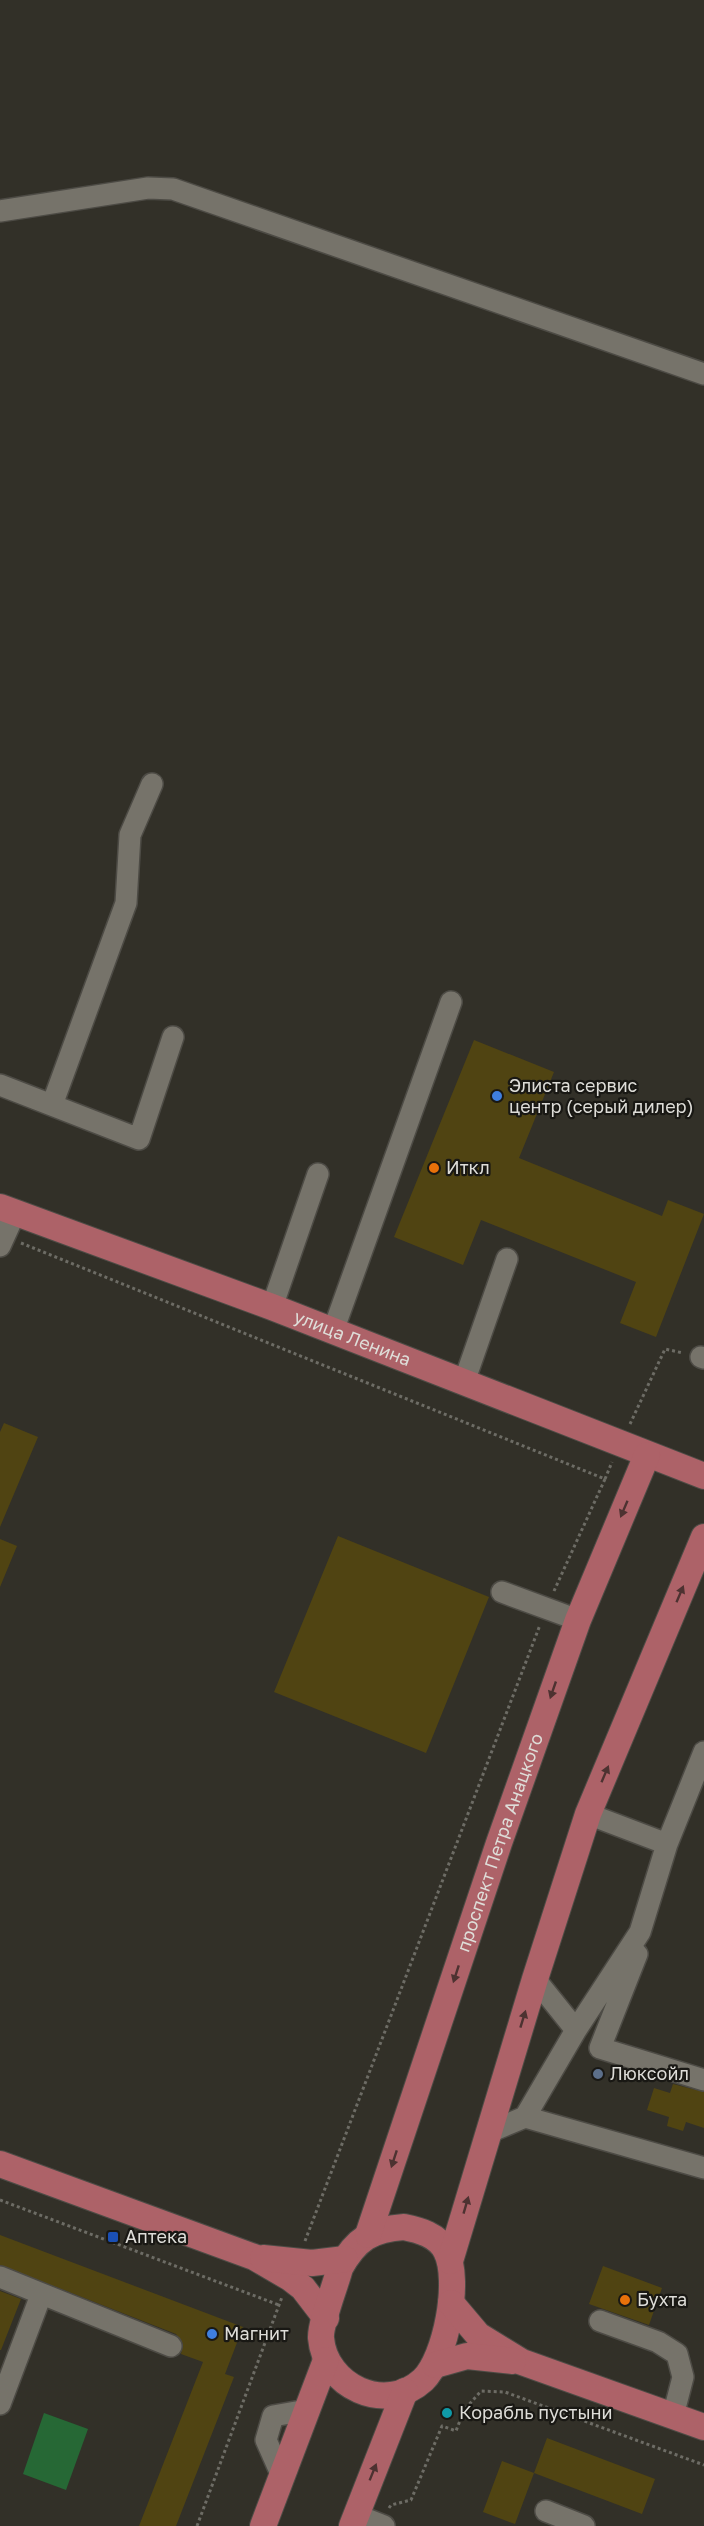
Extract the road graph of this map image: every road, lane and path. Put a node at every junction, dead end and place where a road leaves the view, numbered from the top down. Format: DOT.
graph roads {
  1 [pos="0,210"];
  2 [pos="704,374"];
  3 [pos="152,784"];
  4 [pos="451,1002"];
  5 [pos="173,1036"];
  6 [pos="0,1086"];
  7 [pos="52,1105"];
  8 [pos="318,1174"];
  9 [pos="7,1210"];
  10 [pos="2,1241"];
  11 [pos="507,1259"];
  12 [pos="272,1307"];
  13 [pos="333,1331"];
  14 [pos="703,1358"];
  15 [pos="464,1382"];
  16 [pos="630,1426"];
  17 [pos="647,1455"];
  18 [pos="612,1462"];
  19 [pos="704,1476"];
  20 [pos="605,1479"];
  21 [pos="704,1537"];
  22 [pos="502,1592"];
  23 [pos="546,1608"];
  24 [pos="578,1620"];
  25 [pos="704,1752"];
  26 [pos="704,1783"];
  27 [pos="588,1814"];
  28 [pos="668,1844"];
  29 [pos="535,1979"];
  30 [pos="576,2030"];
  31 [pos="704,2080"];
  32 [pos="525,2117"];
  33 [pos="487,2133"];
  34 [pos="0,2164"];
  35 [pos="704,2168"];
  36 [pos="0,2200"];
  37 [pos="368,2235"];
  38 [pos="345,2259"];
  39 [pos="450,2261"];
  40 [pos="293,2269"];
  41 [pos="0,2277"];
  42 [pos="41,2295"];
  43 [pos="451,2303"];
  44 [pos="279,2305"];
  45 [pos="326,2318"];
  46 [pos="600,2321"];
  47 [pos="171,2346"];
  48 [pos="326,2360"];
  49 [pos="522,2362"];
  50 [pos="435,2365"];
  51 [pos="405,2391"];
  52 [pos="0,2404"];
  53 [pos="674,2416"];
  54 [pos="704,2427"];
  55 [pos="704,2465"];
  56 [pos="546,2511"];
  57 [pos="354,2520"];
  58 [pos="382,2525"];
  59 [pos="197,2526"];
  60 [pos="263,2526"];
  61 [pos="584,2526"];
  1 -- 2 [label="street"];
  3 -- 7 [label="street"];
  4 -- 13 [label="street"];
  5 -- 7 [label="street"];
  6 -- 7 [label="street"];
  8 -- 12 [label="street"];
  9 -- 10 [label="street"];
  9 -- 12 [label="main road, улица Ленина"];
  10 -- 20 [label="path"];
  11 -- 15 [label="street"];
  12 -- 13 [label="main road, улица Ленина"];
  13 -- 15 [label="main road, улица Ленина"];
  14 -- 16 [label="path"];
  15 -- 17 [label="main road, улица Ленина"];
  17 -- 19 [label="main road, улица Ленина"];
  17 -- 24 [label="main road, проспект Петра Анацкого, one-way"];
  18 -- 20 [label="path"];
  20 -- 23 [label="path"];
  27 -- 21 [label="main road, one-way"];
  22 -- 23 [label="street"];
  23 -- 24 [label="street"];
  23 -- 40 [label="path"];
  24 -- 37 [label="main road, проспект Петра Анацкого, one-way"];
  25 -- 28 [label="street"];
  26 -- 31 [label="street"];
  27 -- 28 [label="street"];
  27 -- 29 [label="main road"];
  28 -- 30 [label="street"];
  29 -- 30 [label="street"];
  33 -- 29 [label="main road, one-way"];
  30 -- 32 [label="street"];
  32 -- 33 [label="street"];
  32 -- 35 [label="street"];
  39 -- 33 [label="main road, one-way"];
  34 -- 40 [label="main road"];
  36 -- 44 [label="path"];
  37 -- 38 [label="main road"];
  37 -- 39 [label="main road"];
  38 -- 40 [label="main road"];
  38 -- 45 [label="main road"];
  39 -- 43 [label="main road"];
  40 -- 44 [label="path"];
  40 -- 45 [label="main road"];
  41 -- 42 [label="street"];
  42 -- 47 [label="street"];
  42 -- 52 [label="street"];
  43 -- 49 [label="main road"];
  43 -- 50 [label="main road"];
  44 -- 59 [label="path"];
  45 -- 48 [label="main road"];
  46 -- 53 [label="street"];
  48 -- 51 [label="main road"];
  48 -- 60 [label="main road"];
  49 -- 50 [label="main road"];
  49 -- 53 [label="main road"];
  50 -- 51 [label="main road"];
  57 -- 51 [label="main road, one-way"];
  53 -- 54 [label="main road"];
  55 -- 58 [label="path"];
  56 -- 61 [label="street"];
  57 -- 58 [label="street"];
}
